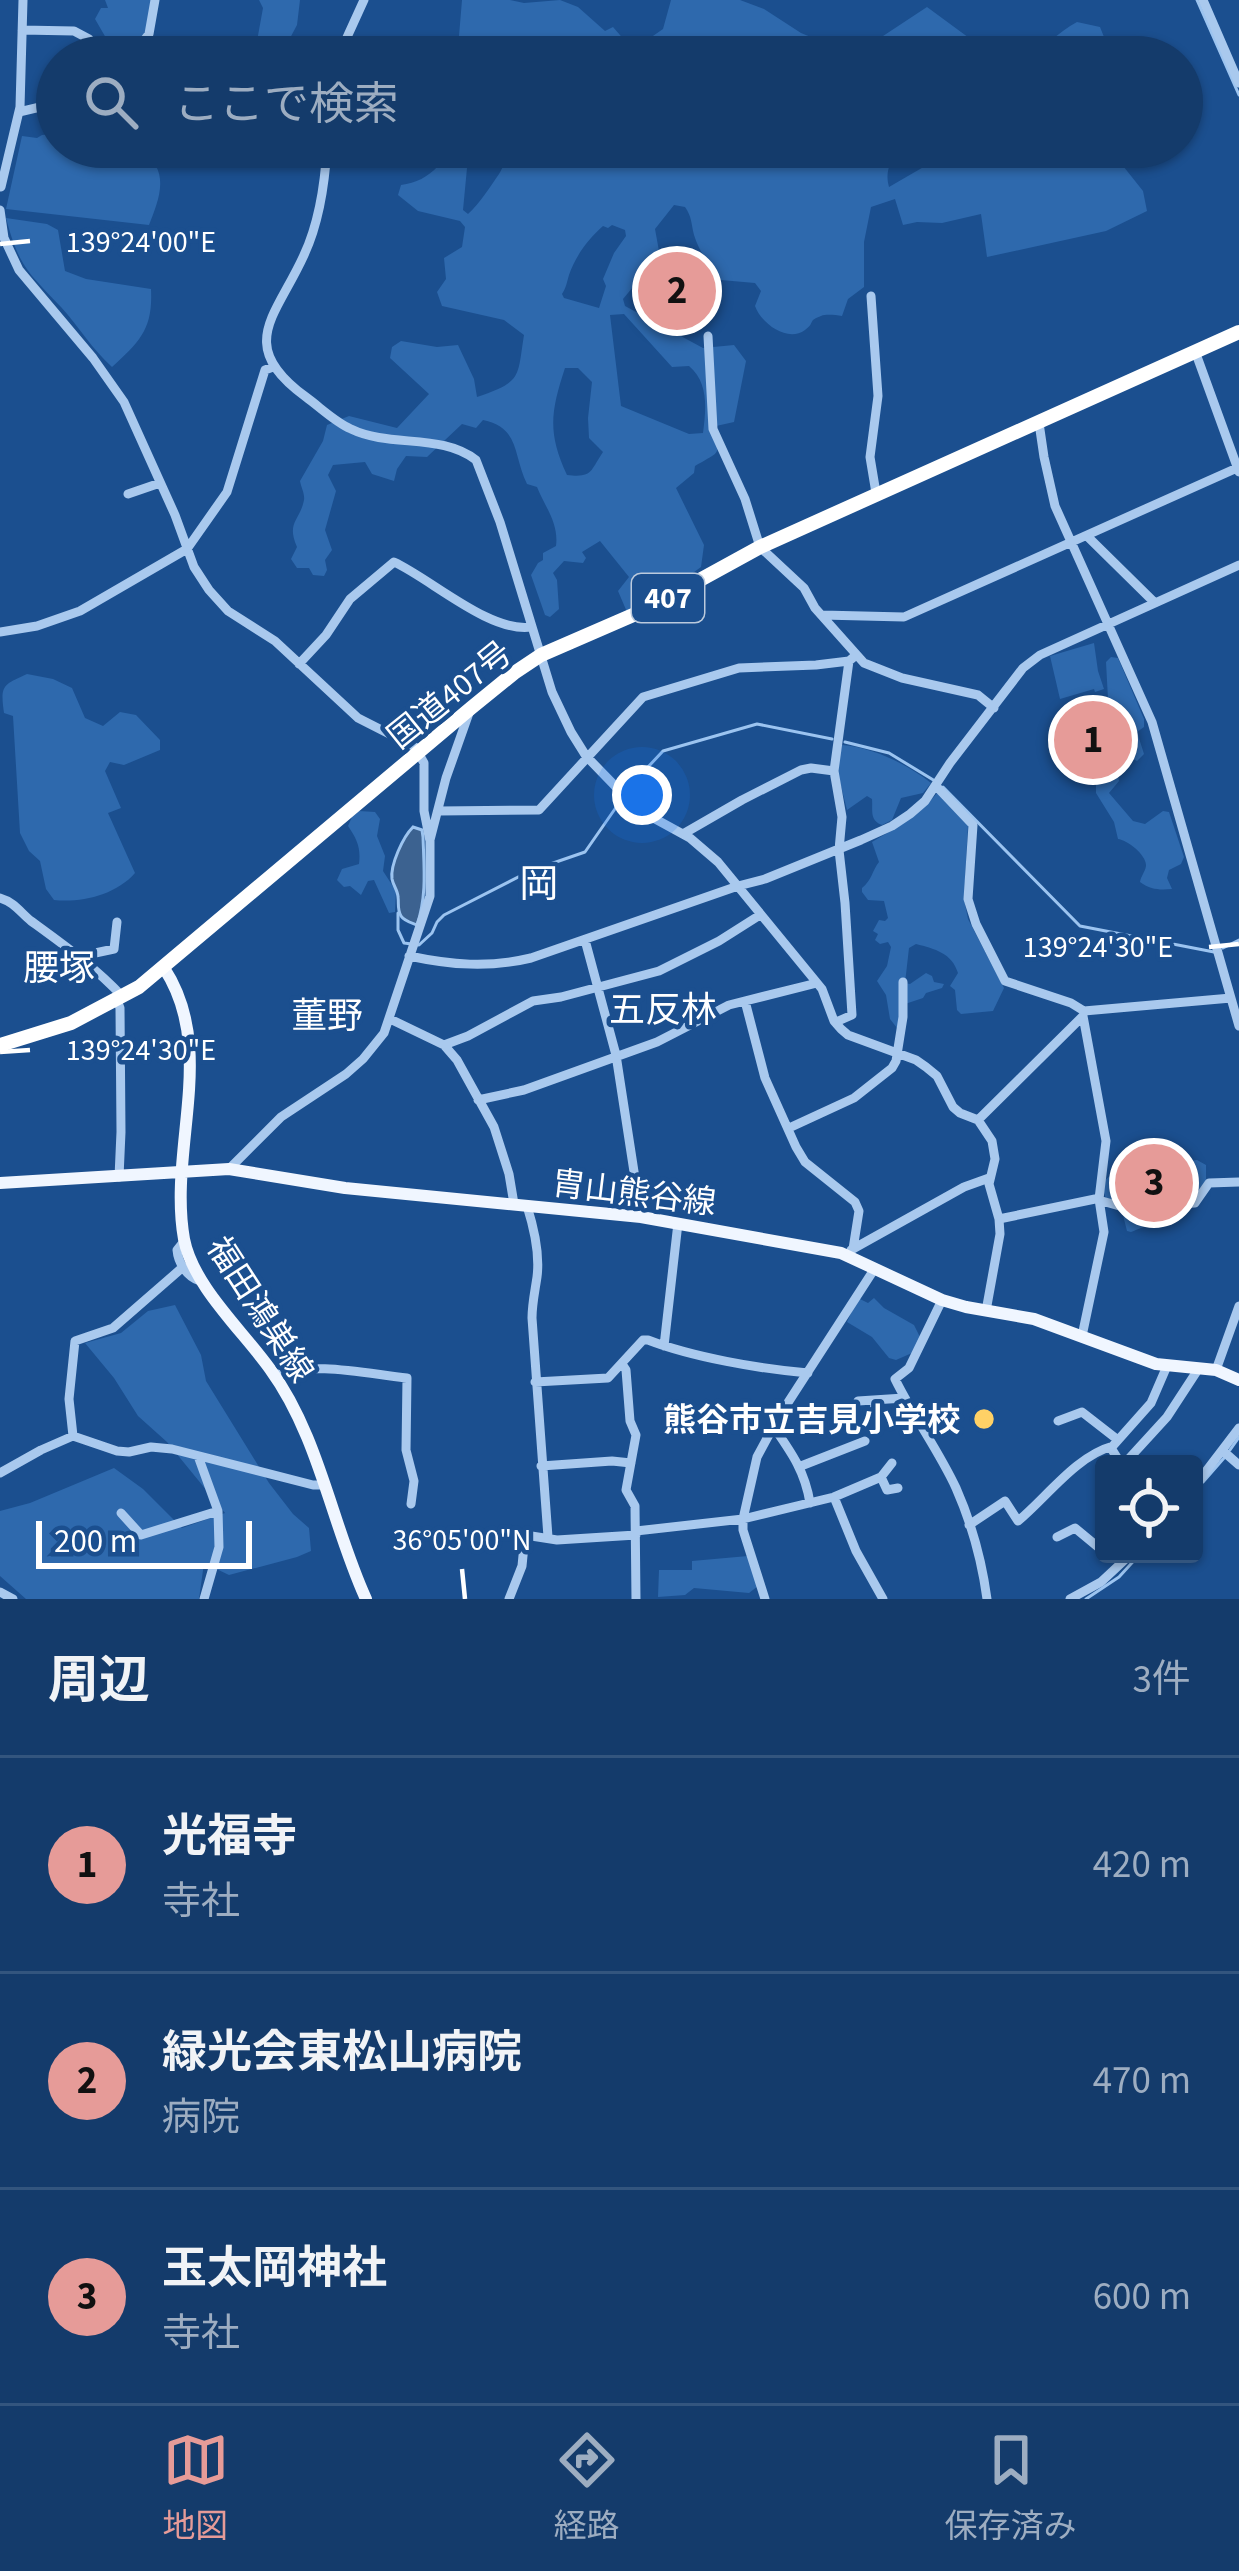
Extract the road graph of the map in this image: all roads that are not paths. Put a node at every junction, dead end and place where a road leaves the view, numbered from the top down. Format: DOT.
graph roads {
  1 [pos="23,0"];
  2 [pos="155,0"];
  3 [pos="364,0"];
  4 [pos="1203,0"];
  5 [pos="22,30"];
  6 [pos="83,36"];
  7 [pos="147,36"];
  8 [pos="348,36"];
  9 [pos="1239,83"];
  10 [pos="36,108"];
  11 [pos="20,112"];
  12 [pos="324,168"];
  13 [pos="0,189"];
  14 [pos="0,210"];
  15 [pos="871,296"];
  16 [pos="1239,332"];
  17 [pos="708,336"];
  18 [pos="1195,352"];
  19 [pos="273,367"];
  20 [pos="1040,422"];
  21 [pos="1238,469"];
  22 [pos="160,483"];
  23 [pos="128,494"];
  24 [pos="876,494"];
  25 [pos="1087,536"];
  26 [pos="1070,542"];
  27 [pos="760,547"];
  28 [pos="187,549"];
  29 [pos="1239,565"];
  30 [pos="1154,602"];
  31 [pos="822,615"];
  32 [pos="1107,623"];
  33 [pos="532,627"];
  34 [pos="0,632"];
  35 [pos="541,655"];
  36 [pos="852,658"];
  37 [pos="299,664"];
  38 [pos="471,708"];
  39 [pos="994,708"];
  40 [pos="419,752"];
  41 [pos="586,755"];
  42 [pos="834,771"];
  43 [pos="935,787"];
  44 [pos="439,811"];
  45 [pos="683,834"];
  46 [pos="430,842"];
  47 [pos="839,850"];
  48 [pos="738,886"];
  49 [pos="0,898"];
  50 [pos="760,915"];
  51 [pos="117,922"];
  52 [pos="585,940"];
  53 [pos="81,956"];
  54 [pos="409,956"];
  55 [pos="164,968"];
  56 [pos="903,982"];
  57 [pos="817,983"];
  58 [pos="598,986"];
  59 [pos="1231,998"];
  60 [pos="120,999"];
  61 [pos="745,1001"];
  62 [pos="1084,1013"];
  63 [pos="390,1019"];
  64 [pos="836,1022"];
  65 [pos="1239,1026"];
  66 [pos="0,1045"];
  67 [pos="444,1045"];
  68 [pos="897,1053"];
  69 [pos="616,1054"];
  70 [pos="478,1100"];
  71 [pos="978,1120"];
  72 [pos="789,1128"];
  73 [pos="229,1169"];
  74 [pos="180,1173"];
  75 [pos="118,1177"];
  76 [pos="989,1178"];
  77 [pos="1239,1181"];
  78 [pos="0,1184"];
  79 [pos="1099,1199"];
  80 [pos="521,1205"];
  81 [pos="641,1217"];
  82 [pos="999,1219"];
  83 [pos="678,1223"];
  84 [pos="184,1240"];
  85 [pos="847,1251"];
  86 [pos="183,1267"];
  87 [pos="875,1268"];
  88 [pos="203,1281"];
  89 [pos="942,1300"];
  90 [pos="1239,1306"];
  91 [pos="986,1311"];
  92 [pos="1082,1336"];
  93 [pos="664,1346"];
  94 [pos="622,1364"];
  95 [pos="1167,1366"];
  96 [pos="1199,1368"];
  97 [pos="1216,1370"];
  98 [pos="808,1373"];
  99 [pos="275,1375"];
  100 [pos="1239,1380"];
  101 [pos="535,1382"];
  102 [pos="904,1398"];
  103 [pos="875,1400"];
  104 [pos="858,1401"];
  105 [pos="874,1421"];
  106 [pos="1058,1421"];
  107 [pos="773,1426"];
  108 [pos="1239,1428"];
  109 [pos="73,1436"];
  110 [pos="865,1441"];
  111 [pos="1116,1443"];
  112 [pos="1223,1451"];
  113 [pos="1114,1455"];
  114 [pos="1131,1455"];
  115 [pos="198,1456"];
  116 [pos="892,1462"];
  117 [pos="632,1463"];
  118 [pos="1239,1465"];
  119 [pos="541,1466"];
  120 [pos="801,1466"];
  121 [pos="0,1473"];
  122 [pos="1203,1476"];
  123 [pos="881,1477"];
  124 [pos="323,1484"];
  125 [pos="898,1488"];
  126 [pos="834,1497"];
  127 [pos="810,1503"];
  128 [pos="411,1504"];
  129 [pos="218,1510"];
  130 [pos="121,1513"];
  131 [pos="743,1519"];
  132 [pos="969,1526"];
  133 [pos="636,1533"];
  134 [pos="548,1537"];
  135 [pos="1057,1537"];
  136 [pos="1095,1545"];
  137 [pos="1118,1563"];
  138 [pos="1120,1565"];
  139 [pos="0,1592"];
  140 [pos="13,1599"];
  141 [pos="205,1599"];
  142 [pos="366,1599"];
  143 [pos="509,1599"];
  144 [pos="636,1599"];
  145 [pos="765,1599"];
  146 [pos="883,1599"];
  147 [pos="987,1599"];
  148 [pos="1070,1599"];
  1 -- 5 [label="street"];
  2 -- 7 [label="street"];
  3 -- 8 [label="street"];
  4 -- 9 [label="street"];
  5 -- 6 [label="street"];
  5 -- 11 [label="street"];
  10 -- 11 [label="street"];
  11 -- 13 [label="street"];
  12 -- 19 [label="street"];
  14 -- 22 [label="street"];
  15 -- 24 [label="street"];
  16 -- 18 [label="highway, 国道407号 / 407"];
  17 -- 27 [label="street"];
  18 -- 20 [label="highway, 国道407号 / 407"];
  18 -- 21 [label="street"];
  19 -- 28 [label="street"];
  19 -- 33 [label="street"];
  20 -- 24 [label="highway, 国道407号 / 407"];
  20 -- 26 [label="street"];
  21 -- 25 [label="street"];
  22 -- 23 [label="street"];
  22 -- 28 [label="street"];
  24 -- 27 [label="highway, 国道407号 / 407"];
  25 -- 26 [label="street"];
  25 -- 30 [label="street"];
  26 -- 31 [label="street"];
  26 -- 32 [label="street"];
  27 -- 31 [label="street"];
  27 -- 35 [label="highway, 国道407号 / 407"];
  28 -- 34 [label="street"];
  28 -- 37 [label="street"];
  29 -- 30 [label="street"];
  30 -- 32 [label="street"];
  31 -- 36 [label="street"];
  32 -- 39 [label="street"];
  32 -- 59 [label="street"];
  33 -- 35 [label="street"];
  33 -- 37 [label="street"];
  35 -- 38 [label="highway, 国道407号 / 407"];
  35 -- 41 [label="street"];
  36 -- 39 [label="street"];
  36 -- 41 [label="street"];
  36 -- 42 [label="street"];
  37 -- 40 [label="street"];
  38 -- 40 [label="highway, 国道407号 / 407"];
  38 -- 44 [label="street"];
  39 -- 43 [label="street"];
  40 -- 46 [label="street"];
  40 -- 55 [label="highway, 国道407号 / 407"];
  41 -- 44 [label="street"];
  41 -- 45 [label="street"];
  42 -- 45 [label="street"];
  42 -- 47 [label="street"];
  43 -- 47 [label="street"];
  43 -- 62 [label="street"];
  44 -- 46 [label="street"];
  45 -- 48 [label="street"];
  46 -- 54 [label="street"];
  47 -- 48 [label="street"];
  47 -- 64 [label="street"];
  48 -- 50 [label="street"];
  48 -- 52 [label="street"];
  49 -- 53 [label="street"];
  50 -- 57 [label="street"];
  50 -- 58 [label="street"];
  51 -- 53 [label="street"];
  52 -- 54 [label="street"];
  52 -- 58 [label="street"];
  53 -- 60 [label="street"];
  54 -- 63 [label="street"];
  55 -- 60 [label="highway, 国道407号 / 407"];
  55 -- 74 [label="main road, 福田鴻巣線"];
  56 -- 68 [label="street"];
  57 -- 61 [label="street"];
  57 -- 64 [label="street"];
  58 -- 67 [label="street"];
  58 -- 69 [label="street"];
  59 -- 62 [label="street"];
  59 -- 65 [label="street"];
  60 -- 66 [label="highway, 国道407号 / 407"];
  60 -- 75 [label="street"];
  61 -- 69 [label="street"];
  61 -- 72 [label="street"];
  62 -- 71 [label="street"];
  62 -- 79 [label="street"];
  63 -- 67 [label="street"];
  63 -- 73 [label="street"];
  64 -- 68 [label="street"];
  67 -- 70 [label="street"];
  68 -- 71 [label="street"];
  68 -- 72 [label="street"];
  69 -- 70 [label="street"];
  69 -- 81 [label="street"];
  70 -- 80 [label="street"];
  71 -- 76 [label="street"];
  72 -- 85 [label="street"];
  73 -- 74 [label="main road, 胄山熊谷線"];
  73 -- 80 [label="main road, 胄山熊谷線"];
  74 -- 75 [label="main road, 胄山熊谷線"];
  74 -- 84 [label="main road, 福田鴻巣線"];
  75 -- 78 [label="main road, 胄山熊谷線"];
  76 -- 82 [label="street"];
  76 -- 85 [label="street"];
  77 -- 79 [label="street"];
  79 -- 82 [label="street"];
  79 -- 92 [label="street"];
  80 -- 81 [label="main road, 胄山熊谷線"];
  80 -- 101 [label="street"];
  81 -- 83 [label="main road, 胄山熊谷線"];
  82 -- 91 [label="street"];
  83 -- 85 [label="main road, 胄山熊谷線"];
  83 -- 93 [label="street"];
  84 -- 86 [label="street"];
  84 -- 88 [label="main road, 福田鴻巣線"];
  85 -- 87 [label="main road, 胄山熊谷線"];
  86 -- 88 [label="street"];
  86 -- 109 [label="street"];
  87 -- 89 [label="main road, 胄山熊谷線"];
  87 -- 98 [label="street"];
  88 -- 99 [label="main road, 福田鴻巣線"];
  89 -- 91 [label="main road, 胄山熊谷線"];
  89 -- 102 [label="street"];
  90 -- 97 [label="street"];
  91 -- 92 [label="main road, 胄山熊谷線"];
  92 -- 95 [label="main road, 胄山熊谷線"];
  93 -- 94 [label="street"];
  93 -- 98 [label="street"];
  94 -- 101 [label="street"];
  94 -- 117 [label="street"];
  95 -- 96 [label="main road, 胄山熊谷線"];
  95 -- 111 [label="street"];
  96 -- 97 [label="main road, 胄山熊谷線"];
  96 -- 114 [label="street"];
  97 -- 100 [label="main road, 胄山熊谷線"];
  98 -- 107 [label="street"];
  99 -- 124 [label="main road, 福田鴻巣線"];
  99 -- 128 [label="street"];
  101 -- 119 [label="street"];
  102 -- 103 [label="street"];
  102 -- 132 [label="street"];
  103 -- 104 [label="street"];
  103 -- 105 [label="street"];
  106 -- 111 [label="street"];
  107 -- 120 [label="street"];
  107 -- 131 [label="street"];
  108 -- 112 [label="street"];
  109 -- 115 [label="street"];
  109 -- 121 [label="street"];
  110 -- 120 [label="street"];
  111 -- 113 [label="street"];
  111 -- 132 [label="street"];
  112 -- 118 [label="street"];
  112 -- 122 [label="street"];
  115 -- 124 [label="street"];
  115 -- 129 [label="street"];
  116 -- 123 [label="street"];
  117 -- 119 [label="street"];
  117 -- 133 [label="street"];
  119 -- 134 [label="street"];
  120 -- 127 [label="street"];
  123 -- 125 [label="street"];
  123 -- 126 [label="street"];
  124 -- 142 [label="main road, 福田鴻巣線"];
  126 -- 127 [label="street"];
  126 -- 146 [label="street"];
  127 -- 131 [label="street"];
  129 -- 130 [label="street"];
  129 -- 141 [label="street"];
  131 -- 133 [label="street"];
  131 -- 145 [label="street"];
  132 -- 147 [label="street"];
  133 -- 134 [label="street"];
  133 -- 144 [label="street"];
  134 -- 143 [label="street"];
  135 -- 136 [label="street"];
  137 -- 138 [label="street"];
  138 -- 148 [label="street"];
  139 -- 140 [label="street"];
}
